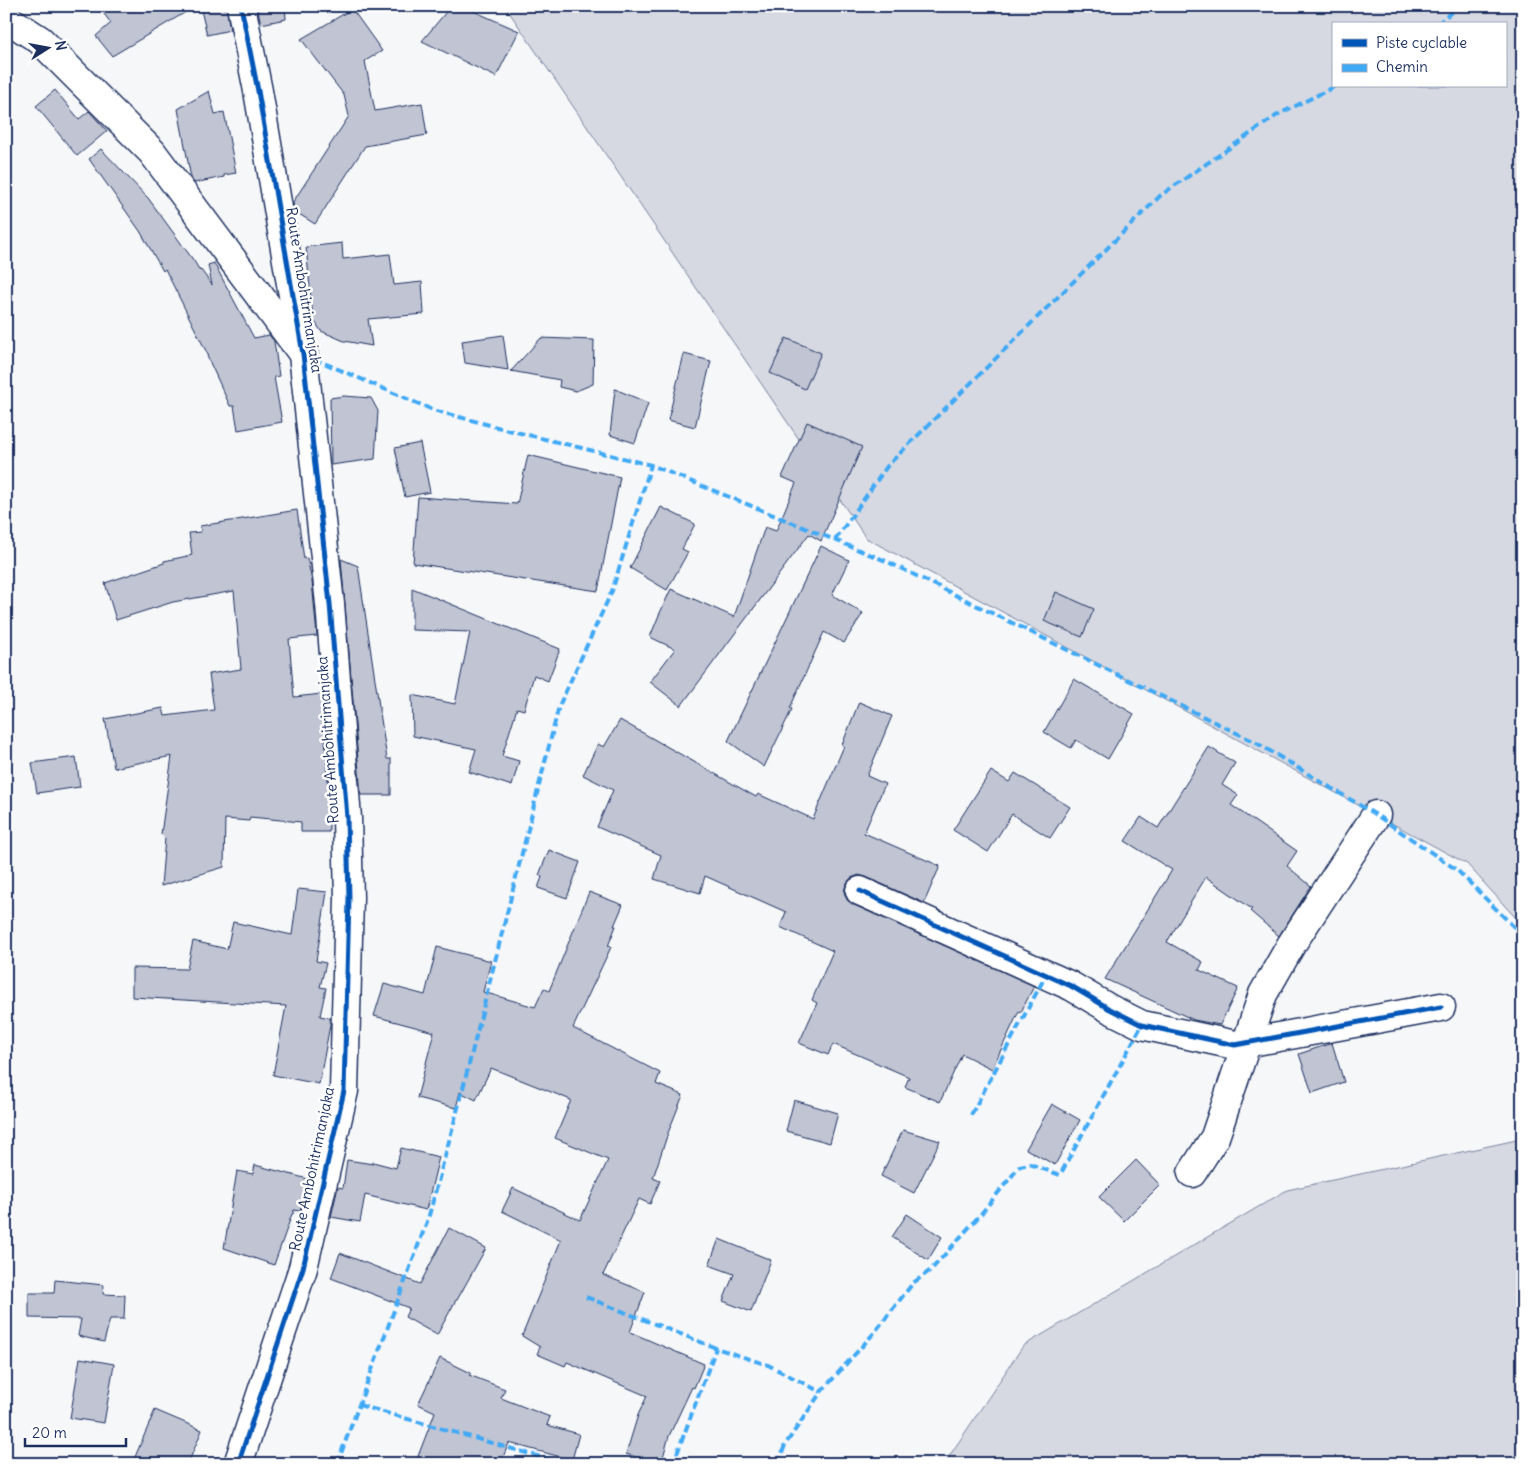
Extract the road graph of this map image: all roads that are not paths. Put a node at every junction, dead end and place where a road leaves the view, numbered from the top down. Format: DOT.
graph roads {
  1 [pos="240,6"];
  2 [pos="6,18"];
  3 [pos="303,354"];
  4 [pos="1376,815"];
  5 [pos="860,891"];
  6 [pos="1441,1007"];
  7 [pos="1247,1043"];
  8 [pos="1192,1173"];
  9 [pos="238,1464"];
  1 -- 3 [label="street, Route Ambohitrimanjaka"];
  2 -- 3 [label="street"];
  3 -- 9 [label="street, Route Ambohitrimanjaka"];
  4 -- 7 [label="street"];
  5 -- 7 [label="street"];
  6 -- 7 [label="street"];
  7 -- 8 [label="street"];
}
